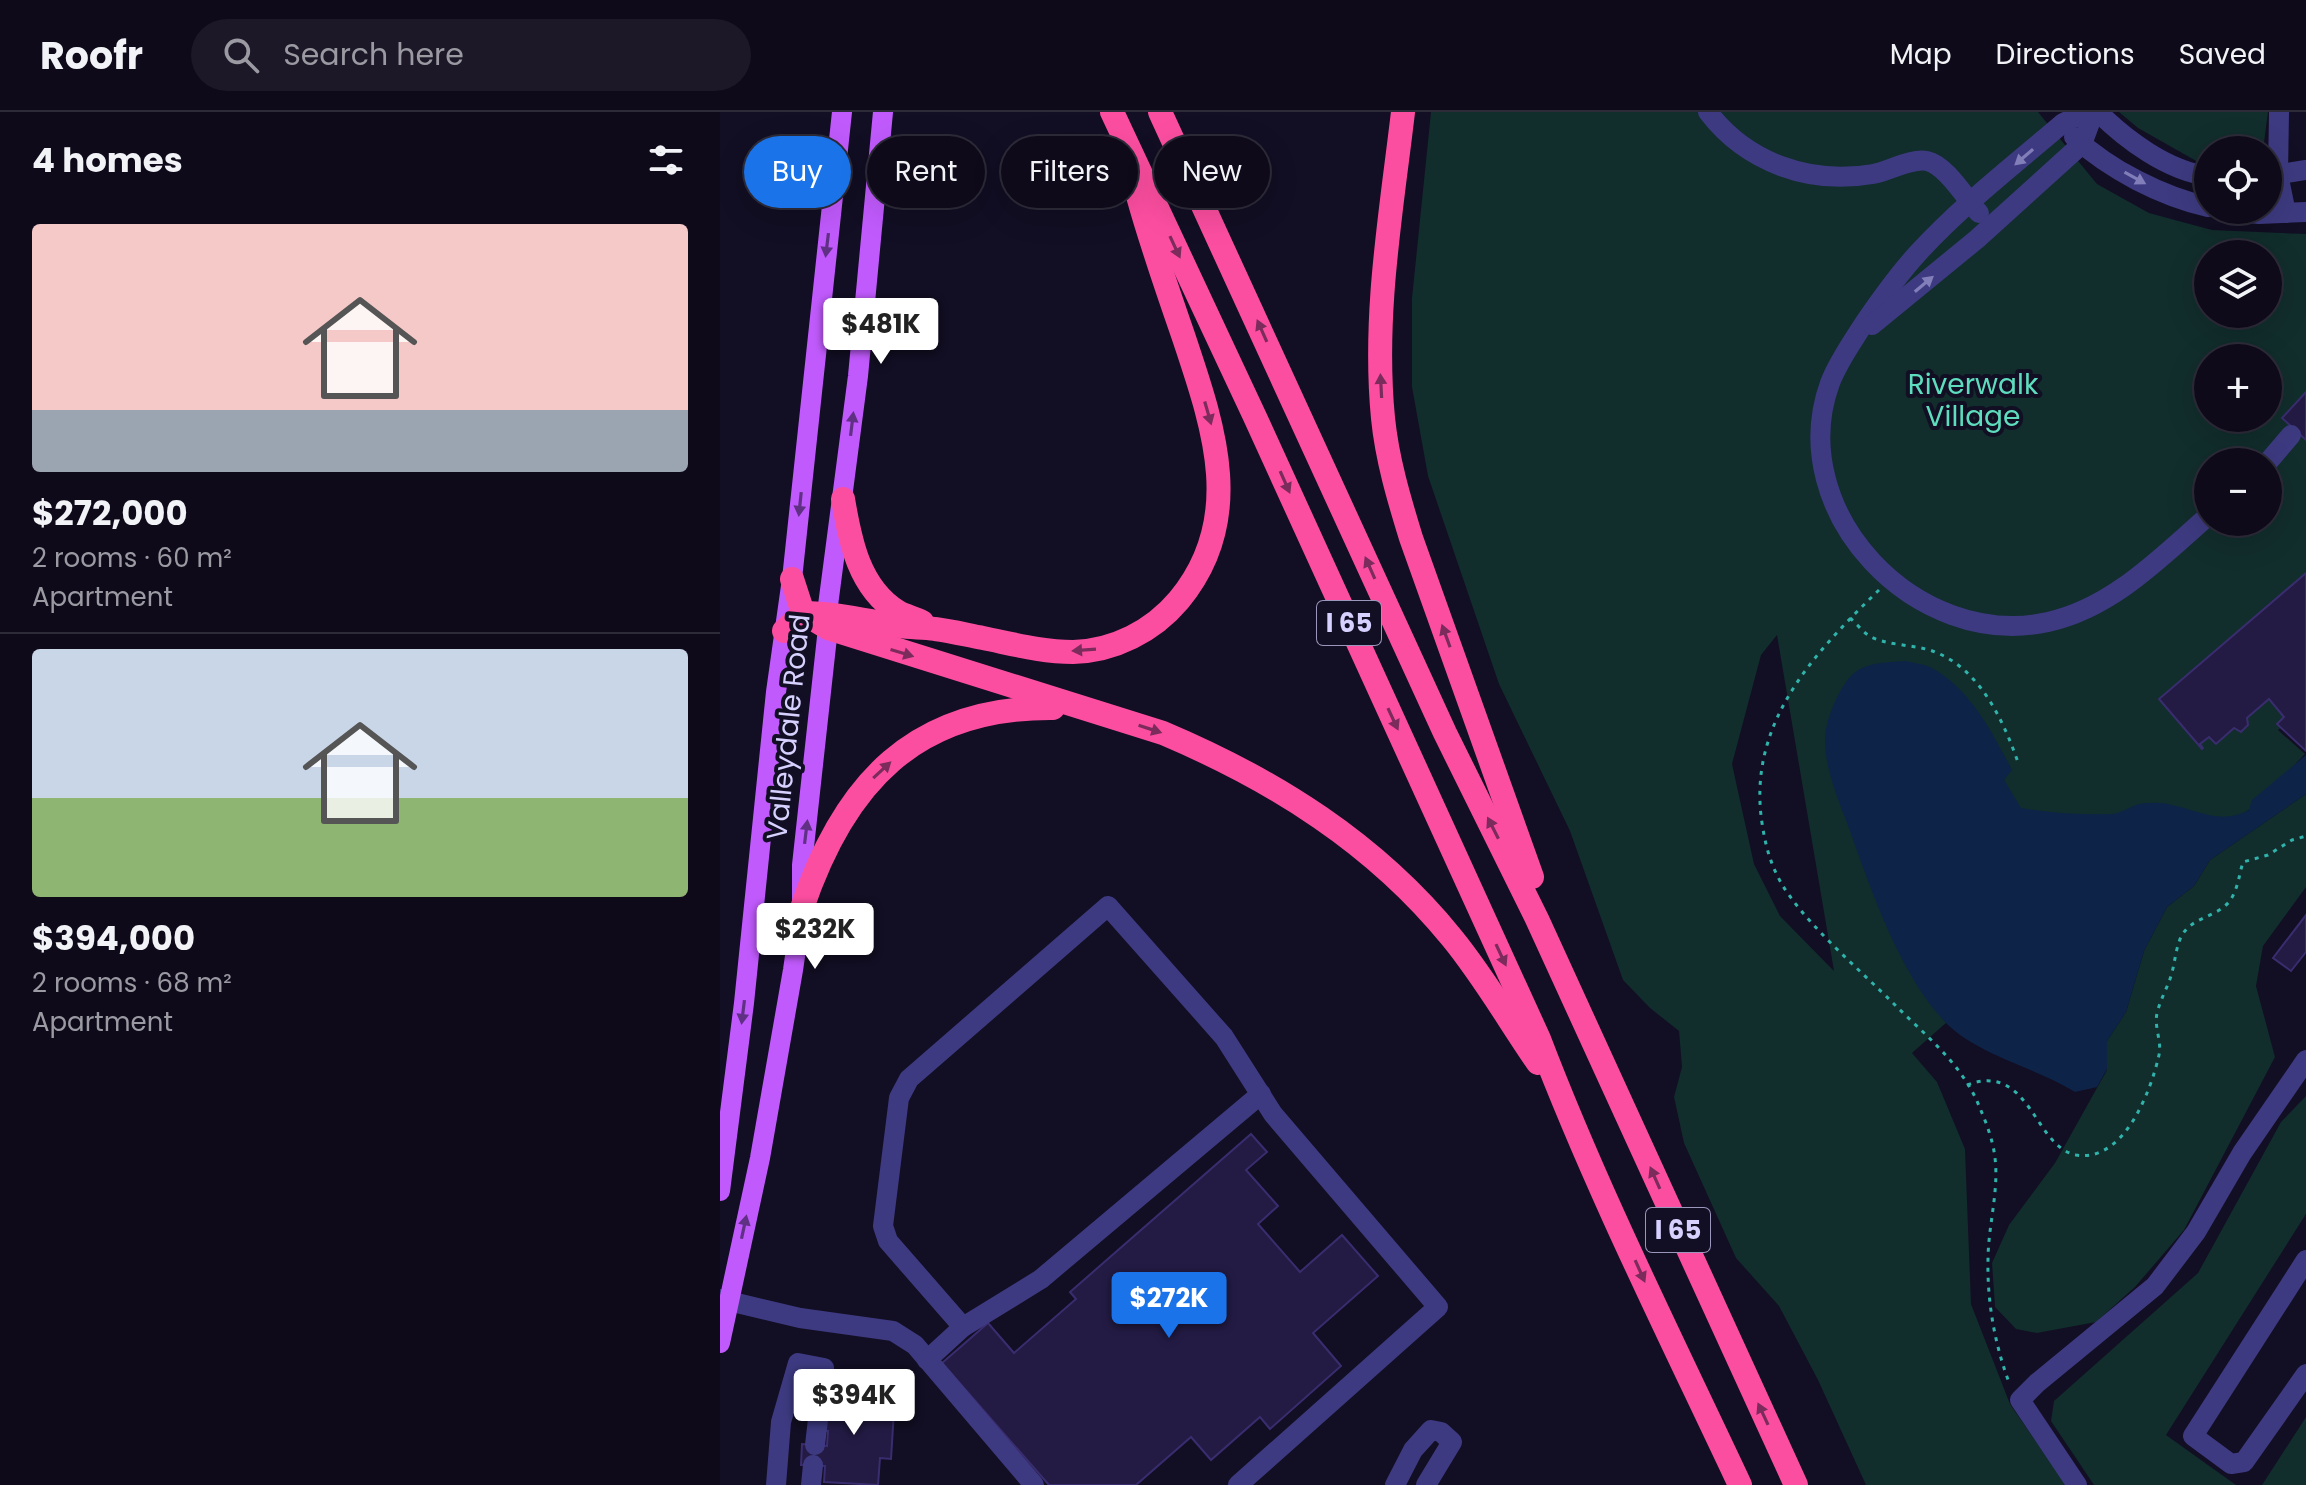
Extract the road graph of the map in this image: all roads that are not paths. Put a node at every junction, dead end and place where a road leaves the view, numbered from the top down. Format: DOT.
graph roads {
  1 [pos="842,112"];
  2 [pos="883,112"];
  3 [pos="1112,112"];
  4 [pos="1160,112"];
  5 [pos="1403,112"];
  6 [pos="1708,112"];
  7 [pos="2087,112"];
  8 [pos="2096,112"];
  9 [pos="2279,112"];
  10 [pos="2058,117"];
  11 [pos="1123,136"];
  12 [pos="2277,136"];
  13 [pos="2082,144"];
  14 [pos="1138,168"];
  15 [pos="2306,170"];
  16 [pos="2194,172"];
  17 [pos="2282,174"];
  18 [pos="2282,189"];
  19 [pos="1138,196"];
  20 [pos="2194,202"];
  21 [pos="1971,204"];
  22 [pos="2296,212"];
  23 [pos="1992,226"];
  24 [pos="1844,353"];
  25 [pos="2291,435"];
  26 [pos="2280,448"];
  27 [pos="843,499"];
  28 [pos="2194,528"];
  29 [pos="792,579"];
  30 [pos="819,618"];
  31 [pos="934,629"];
  32 [pos="784,631"];
  33 [pos="1073,706"];
  34 [pos="802,908"];
  35 [pos="1562,975"];
  36 [pos="2306,1060"];
  37 [pos="1261,1094"];
  38 [pos="1562,1098"];
  39 [pos="720,1191"];
  40 [pos="2306,1260"];
  41 [pos="723,1304"];
  42 [pos="963,1327"];
  43 [pos="720,1343"];
  44 [pos="921,1352"];
  45 [pos="2305,1377"];
  46 [pos="813,1465"];
  47 [pos="776,1485"];
  48 [pos="1034,1485"];
  49 [pos="1238,1485"];
  50 [pos="1395,1485"];
  51 [pos="1426,1485"];
  52 [pos="1740,1485"];
  53 [pos="1796,1485"];
  54 [pos="2077,1485"];
  1 -- 29 [label="main road, Valleydale Road, one-way"];
  27 -- 2 [label="main road, Valleydale Road, one-way"];
  3 -- 11 [label="highway, I 65"];
  35 -- 4 [label="highway, I 65, one-way"];
  35 -- 5 [label="highway, one-way"];
  6 -- 21 [label="street"];
  7 -- 10 [label="street"];
  8 -- 13 [label="street"];
  8 -- 16 [label="street"];
  9 -- 12 [label="street"];
  10 -- 13 [label="street"];
  10 -- 21 [label="street, one-way"];
  13 -- 20 [label="street, one-way"];
  13 -- 23 [label="street"];
  14 -- 38 [label="highway, I 65, one-way"];
  15 -- 17 [label="street"];
  18 -- 22 [label="street"];
  19 -- 31 [label="highway, one-way"];
  21 -- 23 [label="street"];
  21 -- 24 [label="street"];
  24 -- 23 [label="street, one-way"];
  24 -- 28 [label="street"];
  25 -- 26 [label="street"];
  27 -- 30 [label="main road, Valleydale Road"];
  27 -- 31 [label="highway"];
  29 -- 30 [label="highway"];
  29 -- 32 [label="main road, Valleydale Road"];
  30 -- 31 [label="highway"];
  30 -- 32 [label="highway"];
  30 -- 33 [label="highway, one-way"];
  34 -- 30 [label="main road, Valleydale Road, one-way"];
  32 -- 39 [label="main road, Valleydale Road, one-way"];
  34 -- 33 [label="highway, one-way"];
  33 -- 38 [label="highway, one-way"];
  41 -- 34 [label="main road, Valleydale Road, one-way"];
  53 -- 35 [label="highway, I 65, one-way"];
  36 -- 54 [label="street"];
  37 -- 42 [label="street"];
  37 -- 42 [label="street"];
  37 -- 49 [label="street"];
  38 -- 52 [label="highway, I 65, one-way"];
  40 -- 45 [label="street"];
  41 -- 43 [label="main road, Valleydale Road"];
  41 -- 44 [label="street"];
  42 -- 44 [label="street"];
  44 -- 48 [label="street"];
  46 -- 47 [label="street"];
  50 -- 51 [label="street"];
}
